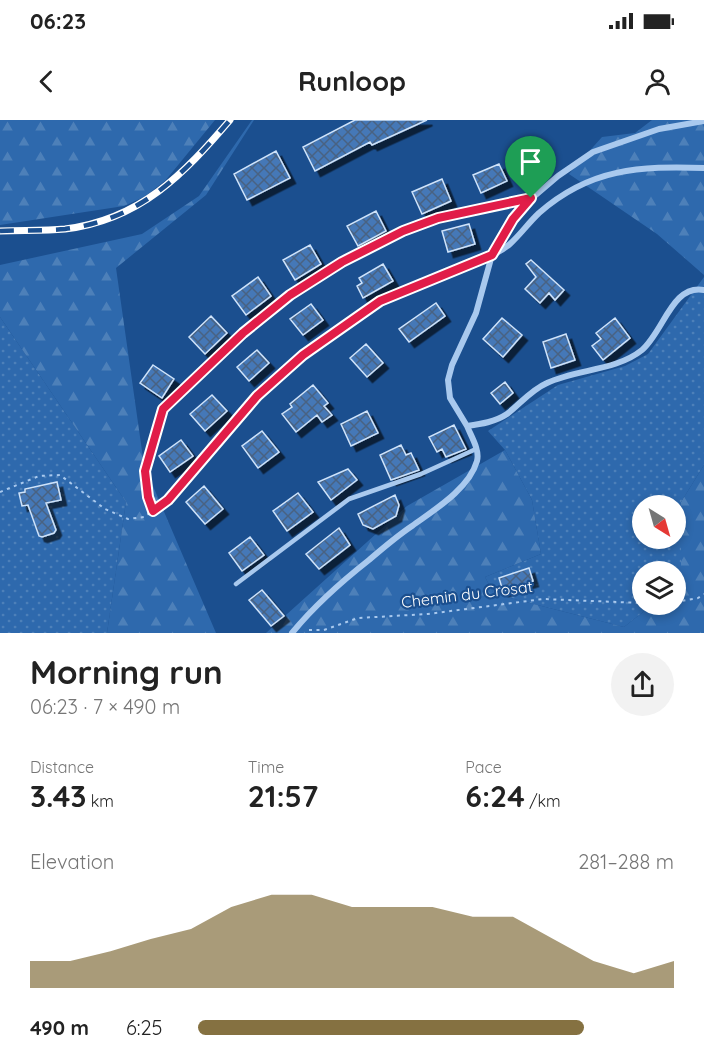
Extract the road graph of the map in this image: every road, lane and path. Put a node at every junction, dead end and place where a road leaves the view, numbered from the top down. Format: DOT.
graph roads {
  1 [pos="704,122"];
  2 [pos="704,168"];
  3 [pos="531,198"];
  4 [pos="492,255"];
  5 [pos="704,290"];
  6 [pos="467,426"];
  7 [pos="151,445"];
  8 [pos="476,449"];
  9 [pos="0,492"];
  10 [pos="168,500"];
  11 [pos="153,511"];
  12 [pos="236,584"];
  13 [pos="704,594"];
  14 [pos="686,600"];
  15 [pos="632,603"];
  16 [pos="300,623"];
  17 [pos="292,633"];
  1 -- 3 [label="street"];
  2 -- 4 [label="street"];
  3 -- 4 [label="street"];
  3 -- 7 [label="lane"];
  4 -- 6 [label="street"];
  4 -- 10 [label="lane"];
  5 -- 6 [label="street"];
  6 -- 8 [label="street"];
  7 -- 11 [label="path"];
  8 -- 12 [label="lane"];
  8 -- 16 [label="street"];
  9 -- 11 [label="path"];
  10 -- 11 [label="path"];
  13 -- 14 [label="path"];
  15 -- 16 [label="path, Chemin du Crosat"];
  16 -- 17 [label="street"];
}
